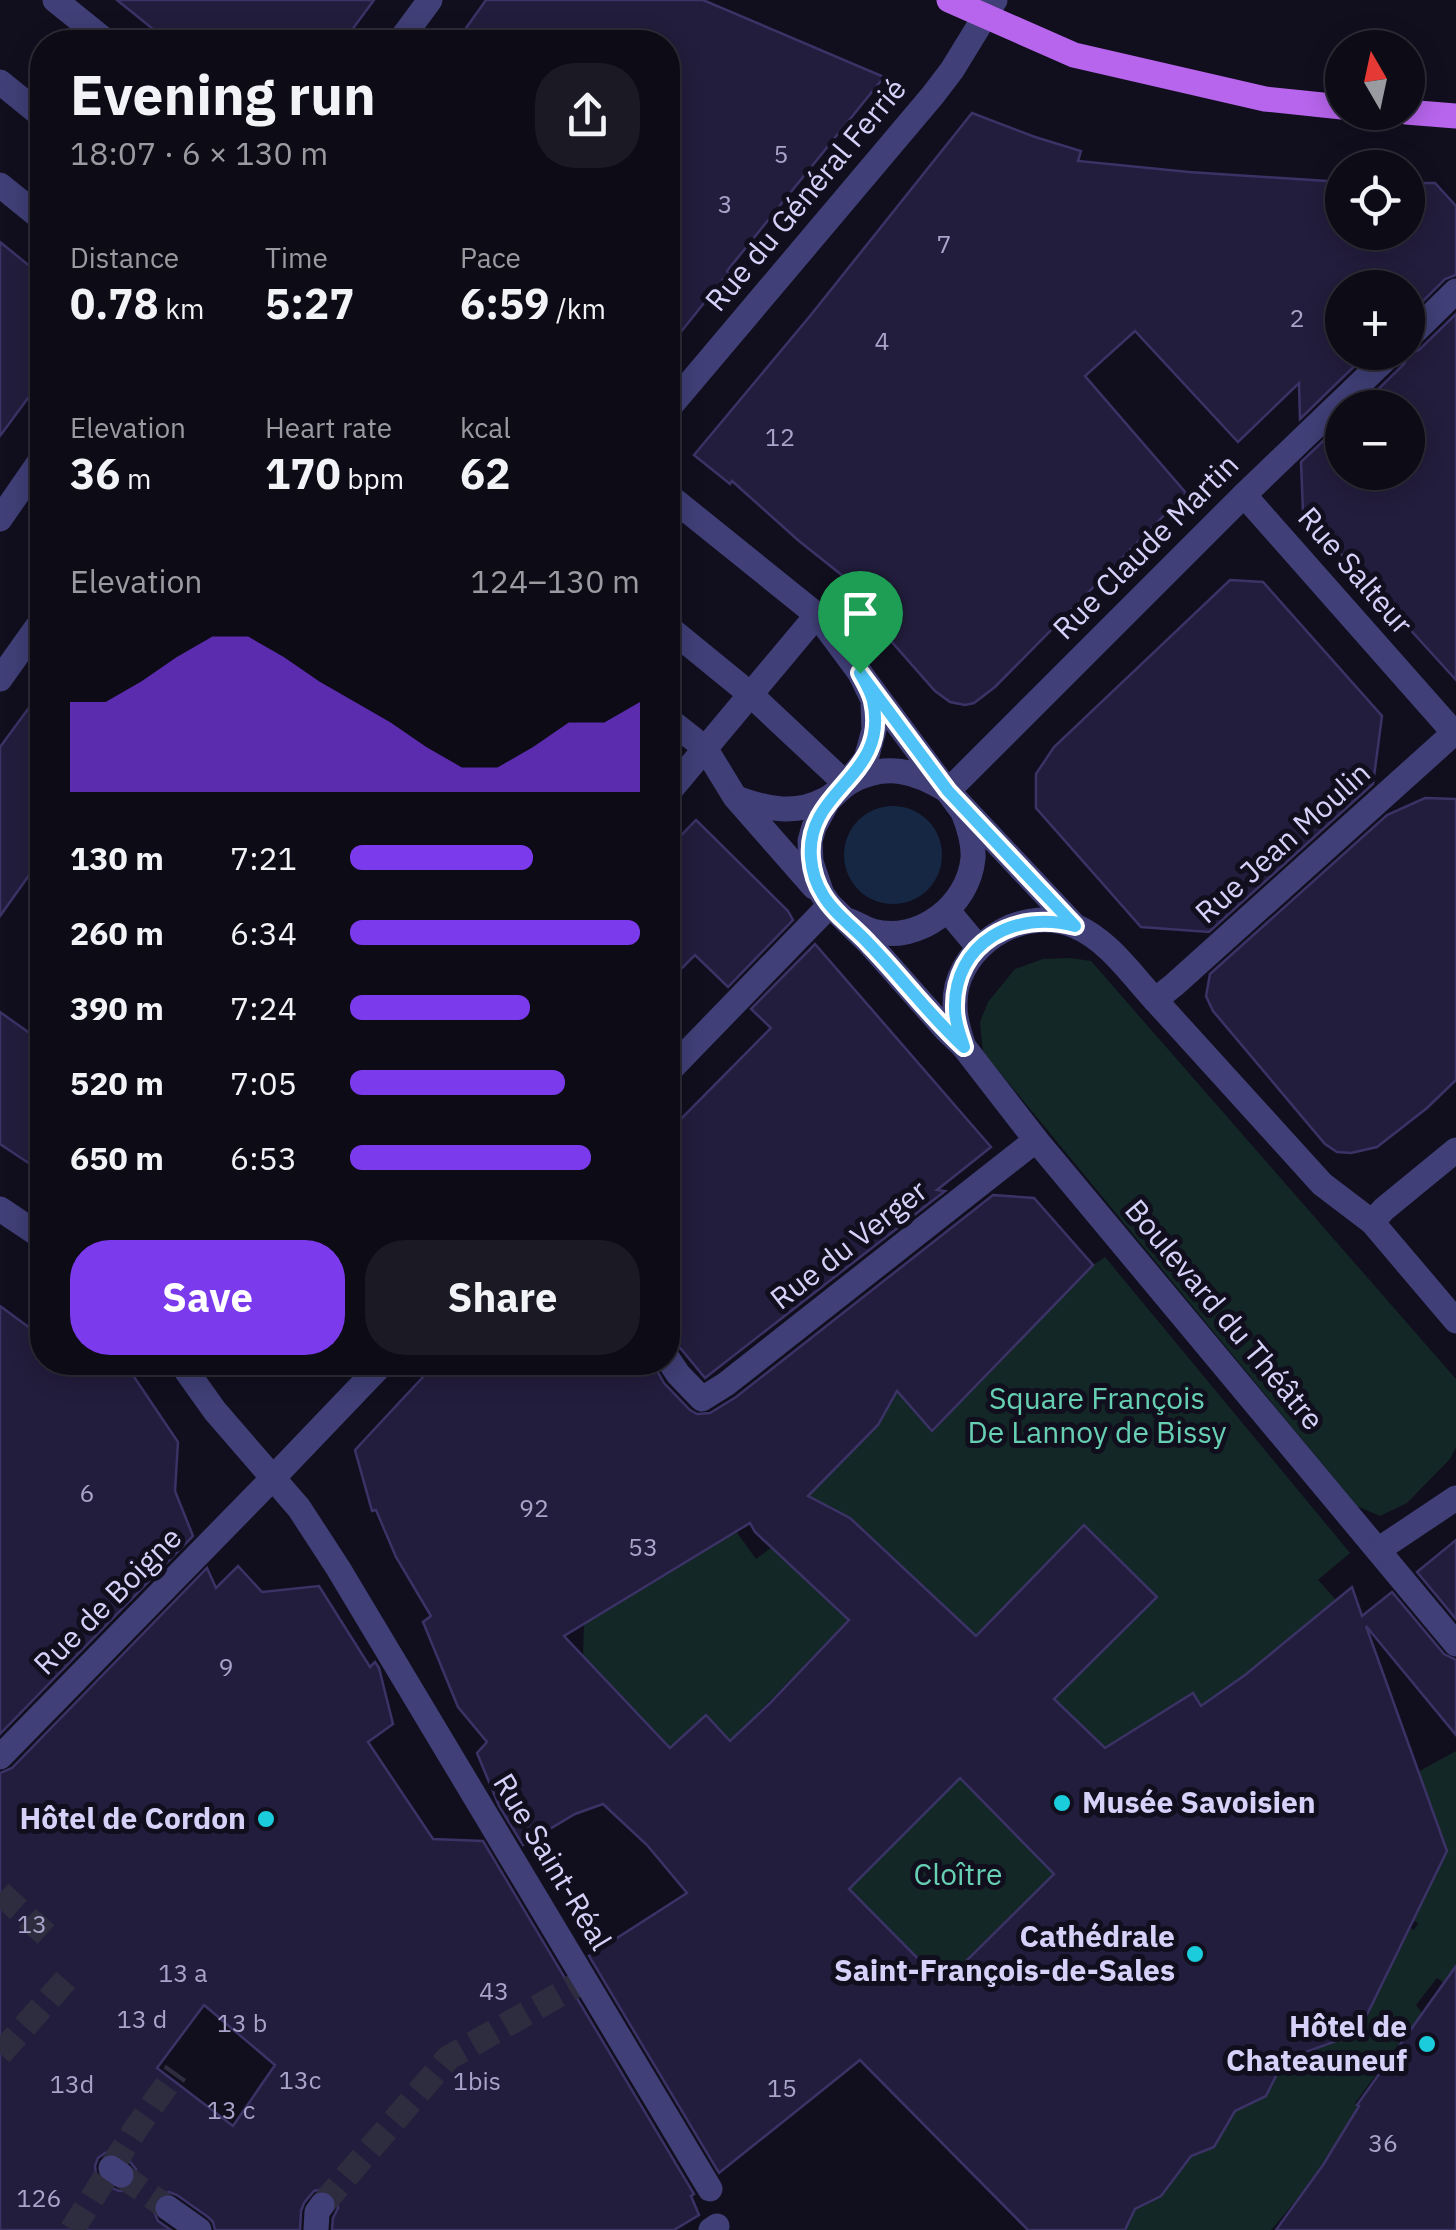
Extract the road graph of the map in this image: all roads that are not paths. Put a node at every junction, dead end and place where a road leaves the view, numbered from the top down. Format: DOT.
graph roads {
  1 [pos="55,0"];
  2 [pos="430,0"];
  3 [pos="949,0"];
  4 [pos="990,8"];
  5 [pos="92,30"];
  6 [pos="408,30"];
  7 [pos="0,82"];
  8 [pos="30,106"];
  9 [pos="1325,106"];
  10 [pos="1425,114"];
  11 [pos="1456,116"];
  12 [pos="0,185"];
  13 [pos="30,210"];
  14 [pos="1456,292"];
  15 [pos="1425,322"];
  16 [pos="1373,370"];
  17 [pos="680,395"];
  18 [pos="30,474"];
  19 [pos="1244,495"];
  20 [pos="680,505"];
  21 [pos="2,511"];
  22 [pos="817,614"];
  23 [pos="30,637"];
  24 [pos="680,637"];
  25 [pos="860,673"];
  26 [pos="0,679"];
  27 [pos="750,694"];
  28 [pos="680,728"];
  29 [pos="1455,734"];
  30 [pos="705,748"];
  31 [pos="680,778"];
  32 [pos="846,784"];
  33 [pos="730,789"];
  34 [pos="948,791"];
  35 [pos="830,905"];
  36 [pos="948,912"];
  37 [pos="1075,926"];
  38 [pos="979,948"];
  39 [pos="1154,1000"];
  40 [pos="964,1047"];
  41 [pos="680,1060"];
  42 [pos="1036,1140"];
  43 [pos="1456,1150"];
  44 [pos="0,1209"];
  45 [pos="30,1222"];
  46 [pos="1372,1222"];
  47 [pos="1456,1321"];
  48 [pos="189,1375"];
  49 [pos="372,1375"];
  50 [pos="679,1375"];
  51 [pos="273,1478"];
  52 [pos="1456,1498"];
  53 [pos="1378,1550"];
  54 [pos="1456,1644"];
  55 [pos="0,1757"];
  56 [pos="710,2189"];
  57 [pos="168,2208"];
  58 [pos="199,2230"];
  1 -- 5 [label="street"];
  2 -- 6 [label="street"];
  3 -- 4 [label="main road"];
  4 -- 9 [label="main road"];
  4 -- 17 [label="street, Rue du Général Ferrié"];
  7 -- 8 [label="street"];
  10 -- 11 [label="main road"];
  12 -- 13 [label="street"];
  14 -- 15 [label="street"];
  16 -- 19 [label="street, Rue Claude Martin"];
  18 -- 21 [label="street"];
  19 -- 29 [label="street, Rue Salteur"];
  19 -- 34 [label="street, Rue Claude Martin"];
  20 -- 22 [label="street"];
  22 -- 25 [label="street"];
  22 -- 27 [label="street"];
  23 -- 26 [label="street"];
  24 -- 27 [label="street"];
  25 -- 32 [label="street"];
  25 -- 34 [label="street"];
  27 -- 30 [label="street"];
  27 -- 32 [label="street"];
  28 -- 30 [label="street"];
  29 -- 39 [label="street, Rue Jean Moulin"];
  30 -- 31 [label="street"];
  30 -- 33 [label="street"];
  32 -- 33 [label="street"];
  32 -- 34 [label="street"];
  32 -- 35 [label="street"];
  33 -- 35 [label="street"];
  34 -- 36 [label="street"];
  34 -- 37 [label="street"];
  35 -- 36 [label="street"];
  35 -- 40 [label="street, Boulevard du Théâtre"];
  35 -- 41 [label="street"];
  36 -- 38 [label="street"];
  37 -- 38 [label="street"];
  37 -- 39 [label="street"];
  38 -- 40 [label="street, Boulevard du Théâtre"];
  39 -- 46 [label="street"];
  40 -- 42 [label="street, Boulevard du Théâtre"];
  42 -- 50 [label="street, Rue du Verger"];
  42 -- 53 [label="street, Boulevard du Théâtre"];
  43 -- 46 [label="street"];
  44 -- 45 [label="street"];
  46 -- 47 [label="street"];
  48 -- 51 [label="street, Rue Saint-Réal"];
  49 -- 51 [label="street, Rue de Boigne"];
  51 -- 55 [label="street, Rue de Boigne"];
  51 -- 56 [label="street, Rue Saint-Réal"];
  52 -- 53 [label="street"];
  53 -- 54 [label="street, Boulevard du Théâtre"];
  57 -- 58 [label="street"];
}
